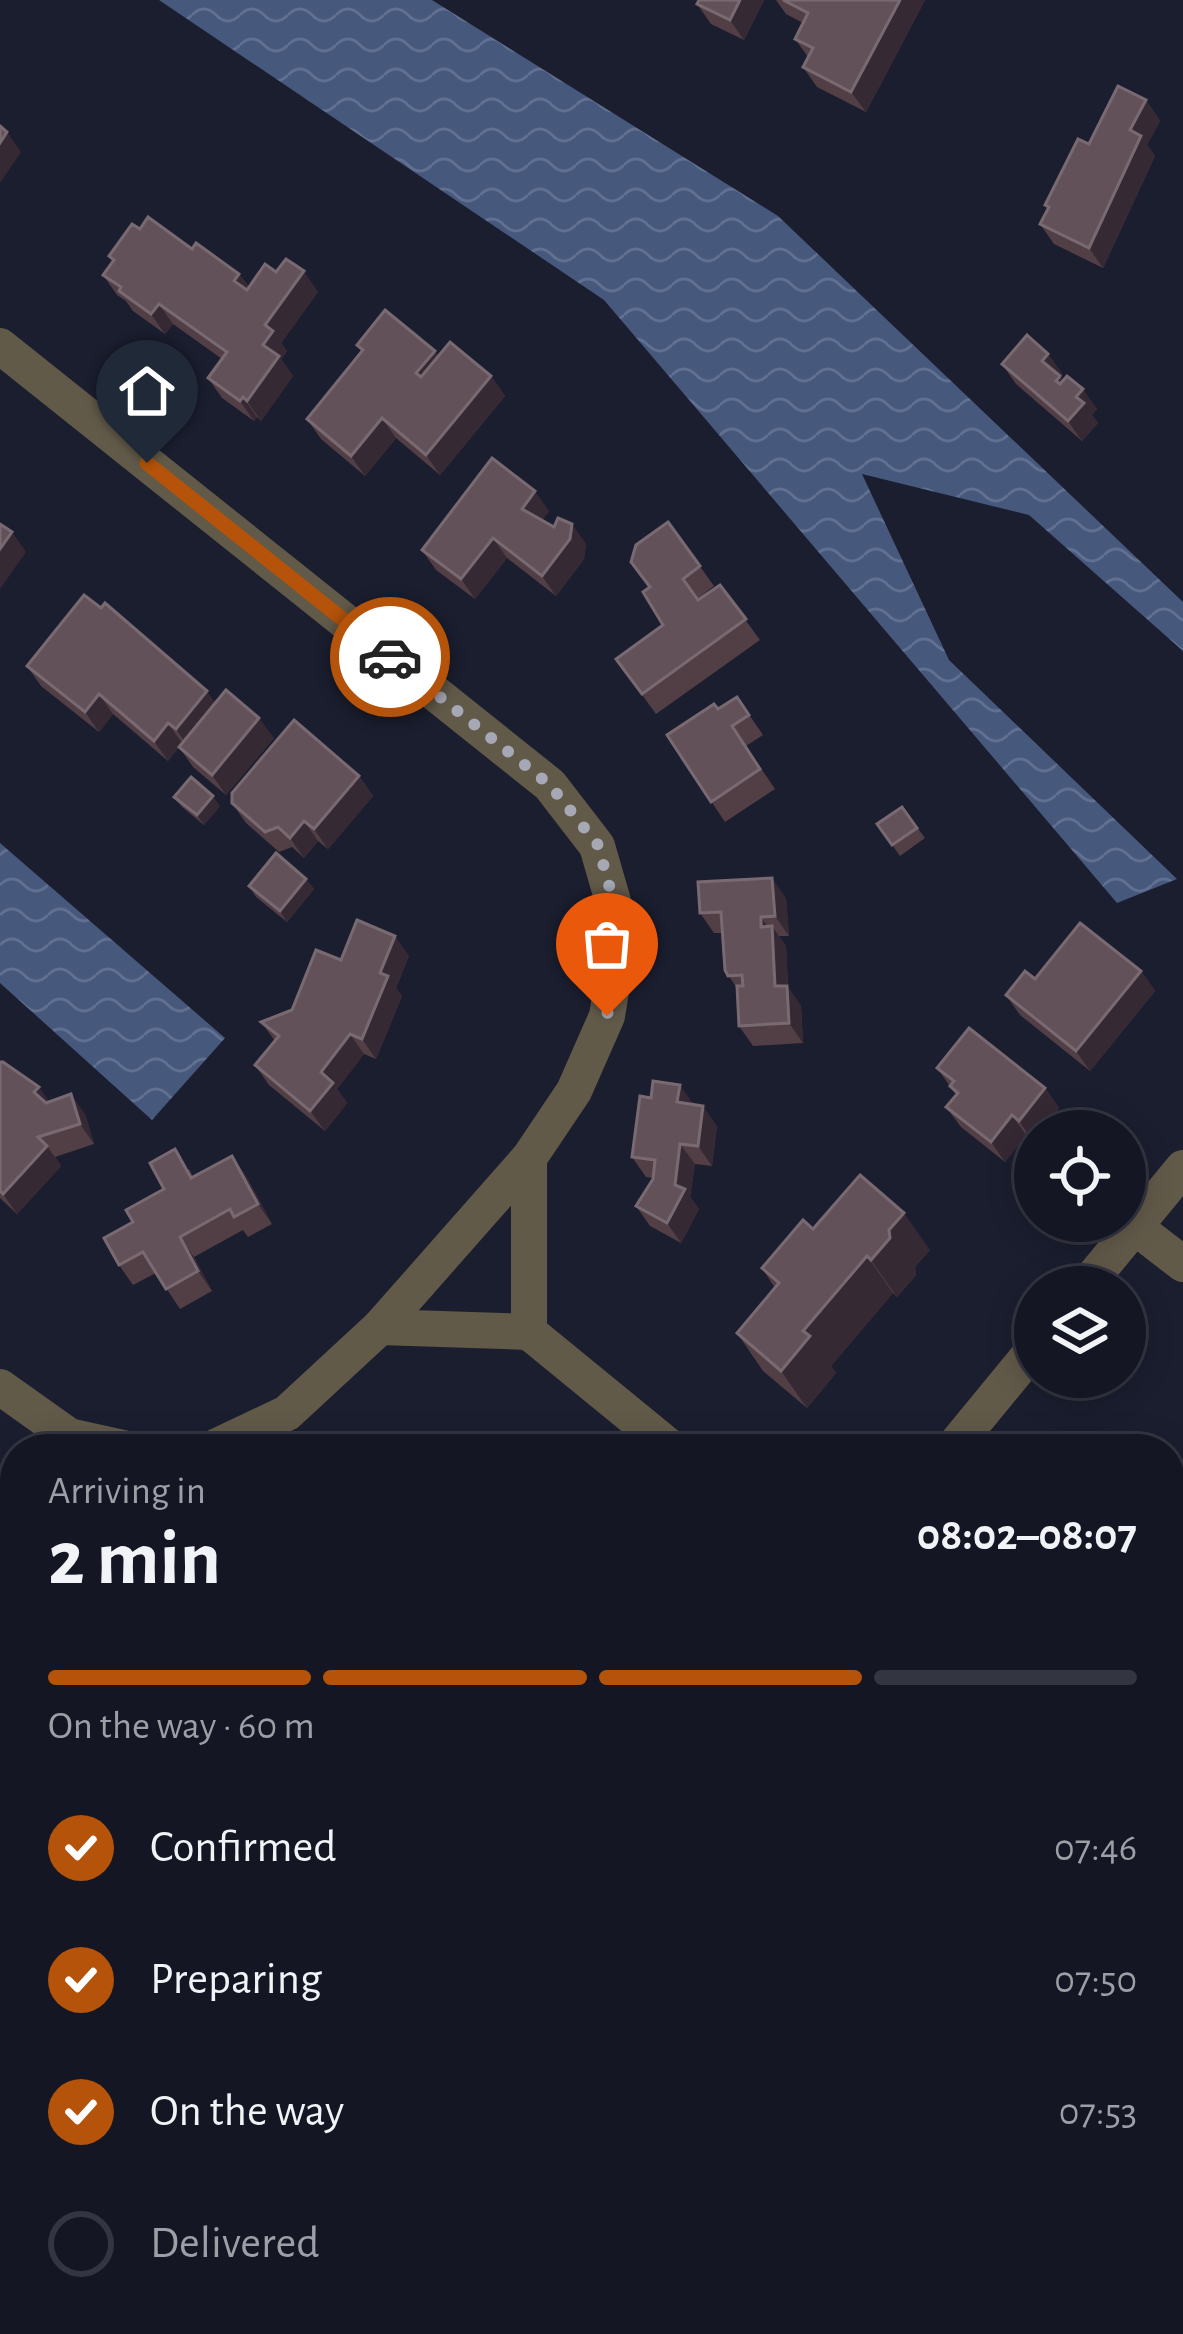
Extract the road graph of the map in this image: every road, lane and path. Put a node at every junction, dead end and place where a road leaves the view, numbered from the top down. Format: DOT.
graph roads {
  1 [pos="0,346"];
  2 [pos="529,1158"];
  3 [pos="1183,1168"];
  4 [pos="1146,1213"];
  5 [pos="1146,1235"];
  6 [pos="1122,1242"];
  7 [pos="1183,1264"];
  8 [pos="1102,1266"];
  9 [pos="380,1327"];
  10 [pos="529,1332"];
  11 [pos="1014,1374"];
  12 [pos="0,1387"];
  13 [pos="66,1434"];
  14 [pos="243,1434"];
  15 [pos="654,1434"];
  16 [pos="964,1434"];
  1 -- 2 [label="street"];
  2 -- 9 [label="street"];
  2 -- 10 [label="street"];
  3 -- 4 [label="street"];
  5 -- 7 [label="street"];
  6 -- 8 [label="street"];
  9 -- 10 [label="street"];
  9 -- 14 [label="street"];
  10 -- 15 [label="street"];
  11 -- 16 [label="street"];
  12 -- 13 [label="street"];
}
